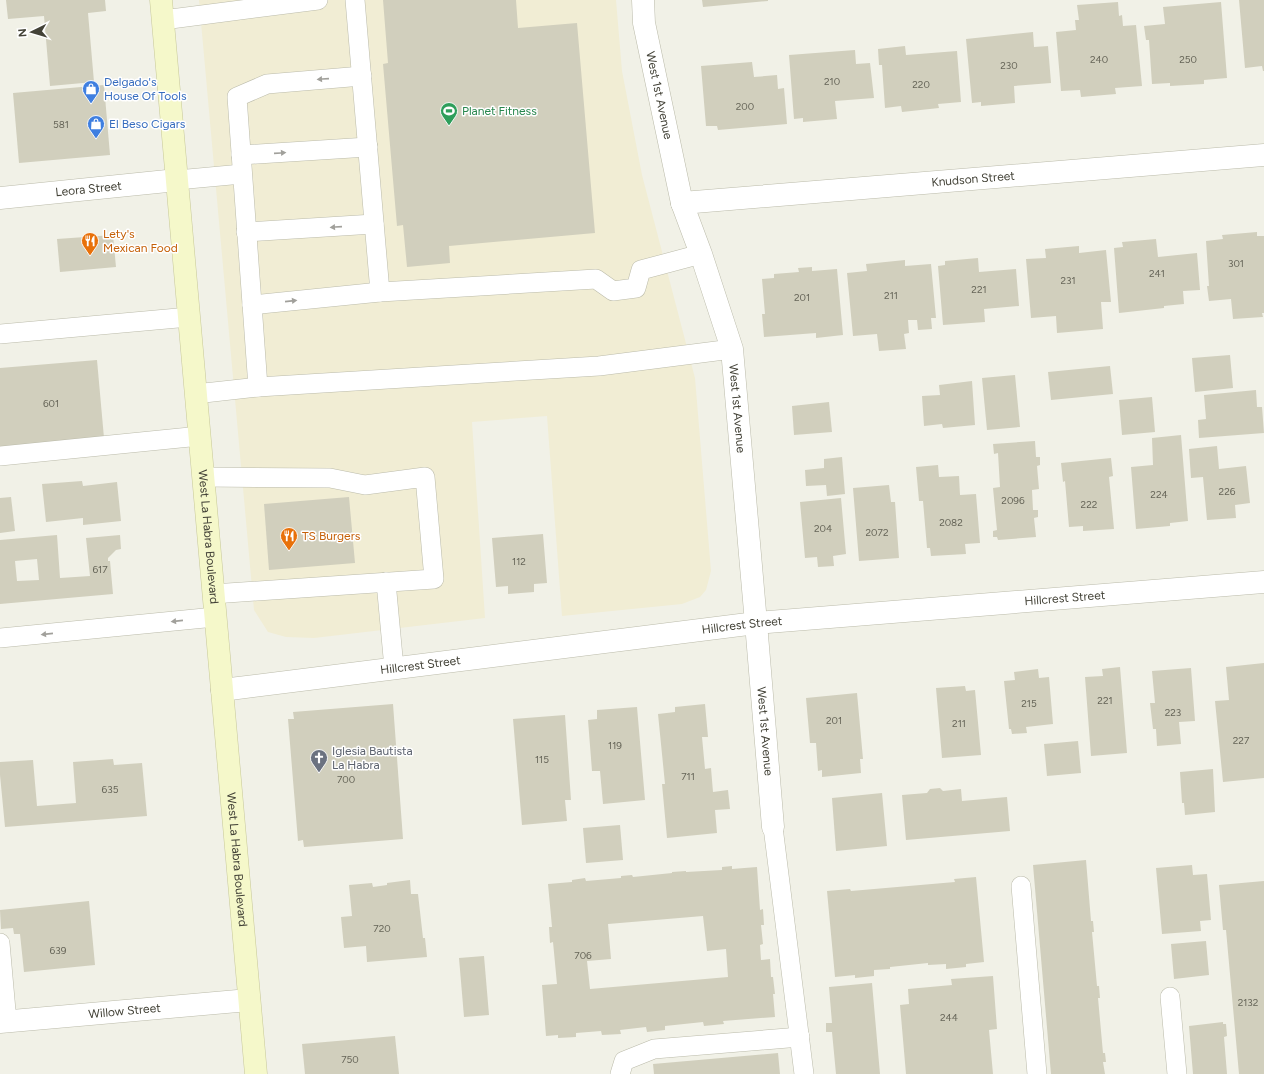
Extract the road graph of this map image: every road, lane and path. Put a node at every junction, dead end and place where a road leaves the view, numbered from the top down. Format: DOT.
graph roads {
  1 [pos="318,0"];
  2 [pos="355,0"];
  3 [pos="643,0"];
  4 [pos="162,10"];
  5 [pos="362,76"];
  6 [pos="368,147"];
  7 [pos="241,155"];
  8 [pos="1264,155"];
  9 [pos="242,174"];
  10 [pos="177,180"];
  11 [pos="0,198"];
  12 [pos="682,203"];
  13 [pos="374,224"];
  14 [pos="246,232"];
  15 [pos="701,254"];
  16 [pos="380,292"];
  17 [pos="252,305"];
  18 [pos="189,317"];
  19 [pos="0,334"];
  20 [pos="732,349"];
  21 [pos="258,387"];
  22 [pos="195,394"];
  23 [pos="200,436"];
  24 [pos="0,456"];
  25 [pos="203,477"];
  26 [pos="386,582"];
  27 [pos="1264,582"];
  28 [pos="213,594"];
  29 [pos="215,617"];
  30 [pos="756,623"];
  31 [pos="0,638"];
  32 [pos="394,668"];
  33 [pos="222,690"];
  34 [pos="773,827"];
  35 [pos="1021,886"];
  36 [pos="0,943"];
  37 [pos="1170,997"];
  38 [pos="249,1000"];
  39 [pos="4,1022"];
  40 [pos="800,1037"];
  41 [pos="256,1074"];
  42 [pos="620,1074"];
  43 [pos="804,1074"];
  44 [pos="1038,1074"];
  45 [pos="1177,1074"];
  1 -- 4 [label="lane"];
  2 -- 5 [label="lane"];
  3 -- 12 [label="street, West 1st Avenue"];
  4 -- 10 [label="main road, West La Habra Boulevard"];
  5 -- 6 [label="lane"];
  5 -- 7 [label="lane, one-way"];
  7 -- 6 [label="lane, one-way"];
  6 -- 13 [label="lane"];
  7 -- 9 [label="lane"];
  8 -- 12 [label="street, Knudson Street"];
  9 -- 10 [label="lane"];
  9 -- 14 [label="lane"];
  10 -- 11 [label="street, Leora Street"];
  10 -- 18 [label="main road, West La Habra Boulevard"];
  12 -- 15 [label="street, West 1st Avenue"];
  13 -- 14 [label="lane, one-way"];
  13 -- 16 [label="lane"];
  14 -- 17 [label="lane"];
  15 -- 16 [label="lane"];
  15 -- 20 [label="street, West 1st Avenue"];
  17 -- 16 [label="lane, one-way"];
  17 -- 21 [label="lane"];
  18 -- 19 [label="lane"];
  18 -- 22 [label="main road, West La Habra Boulevard"];
  20 -- 21 [label="lane"];
  20 -- 30 [label="street, West 1st Avenue"];
  21 -- 22 [label="lane"];
  22 -- 23 [label="main road, West La Habra Boulevard"];
  23 -- 24 [label="lane"];
  23 -- 25 [label="main road, West La Habra Boulevard"];
  25 -- 26 [label="lane"];
  25 -- 28 [label="main road, West La Habra Boulevard"];
  26 -- 28 [label="lane"];
  26 -- 32 [label="lane"];
  27 -- 30 [label="street, Hillcrest Street"];
  28 -- 29 [label="main road, West La Habra Boulevard"];
  29 -- 31 [label="lane, one-way"];
  29 -- 33 [label="main road, West La Habra Boulevard"];
  30 -- 32 [label="street, Hillcrest Street"];
  30 -- 34 [label="street, West 1st Avenue"];
  32 -- 33 [label="street, Hillcrest Street"];
  33 -- 38 [label="main road, West La Habra Boulevard"];
  34 -- 40 [label="lane"];
  35 -- 44 [label="lane"];
  36 -- 39 [label="lane"];
  37 -- 45 [label="lane"];
  38 -- 39 [label="street, Willow Street"];
  38 -- 41 [label="main road, West La Habra Boulevard"];
  40 -- 42 [label="lane"];
  40 -- 43 [label="lane"];
}
